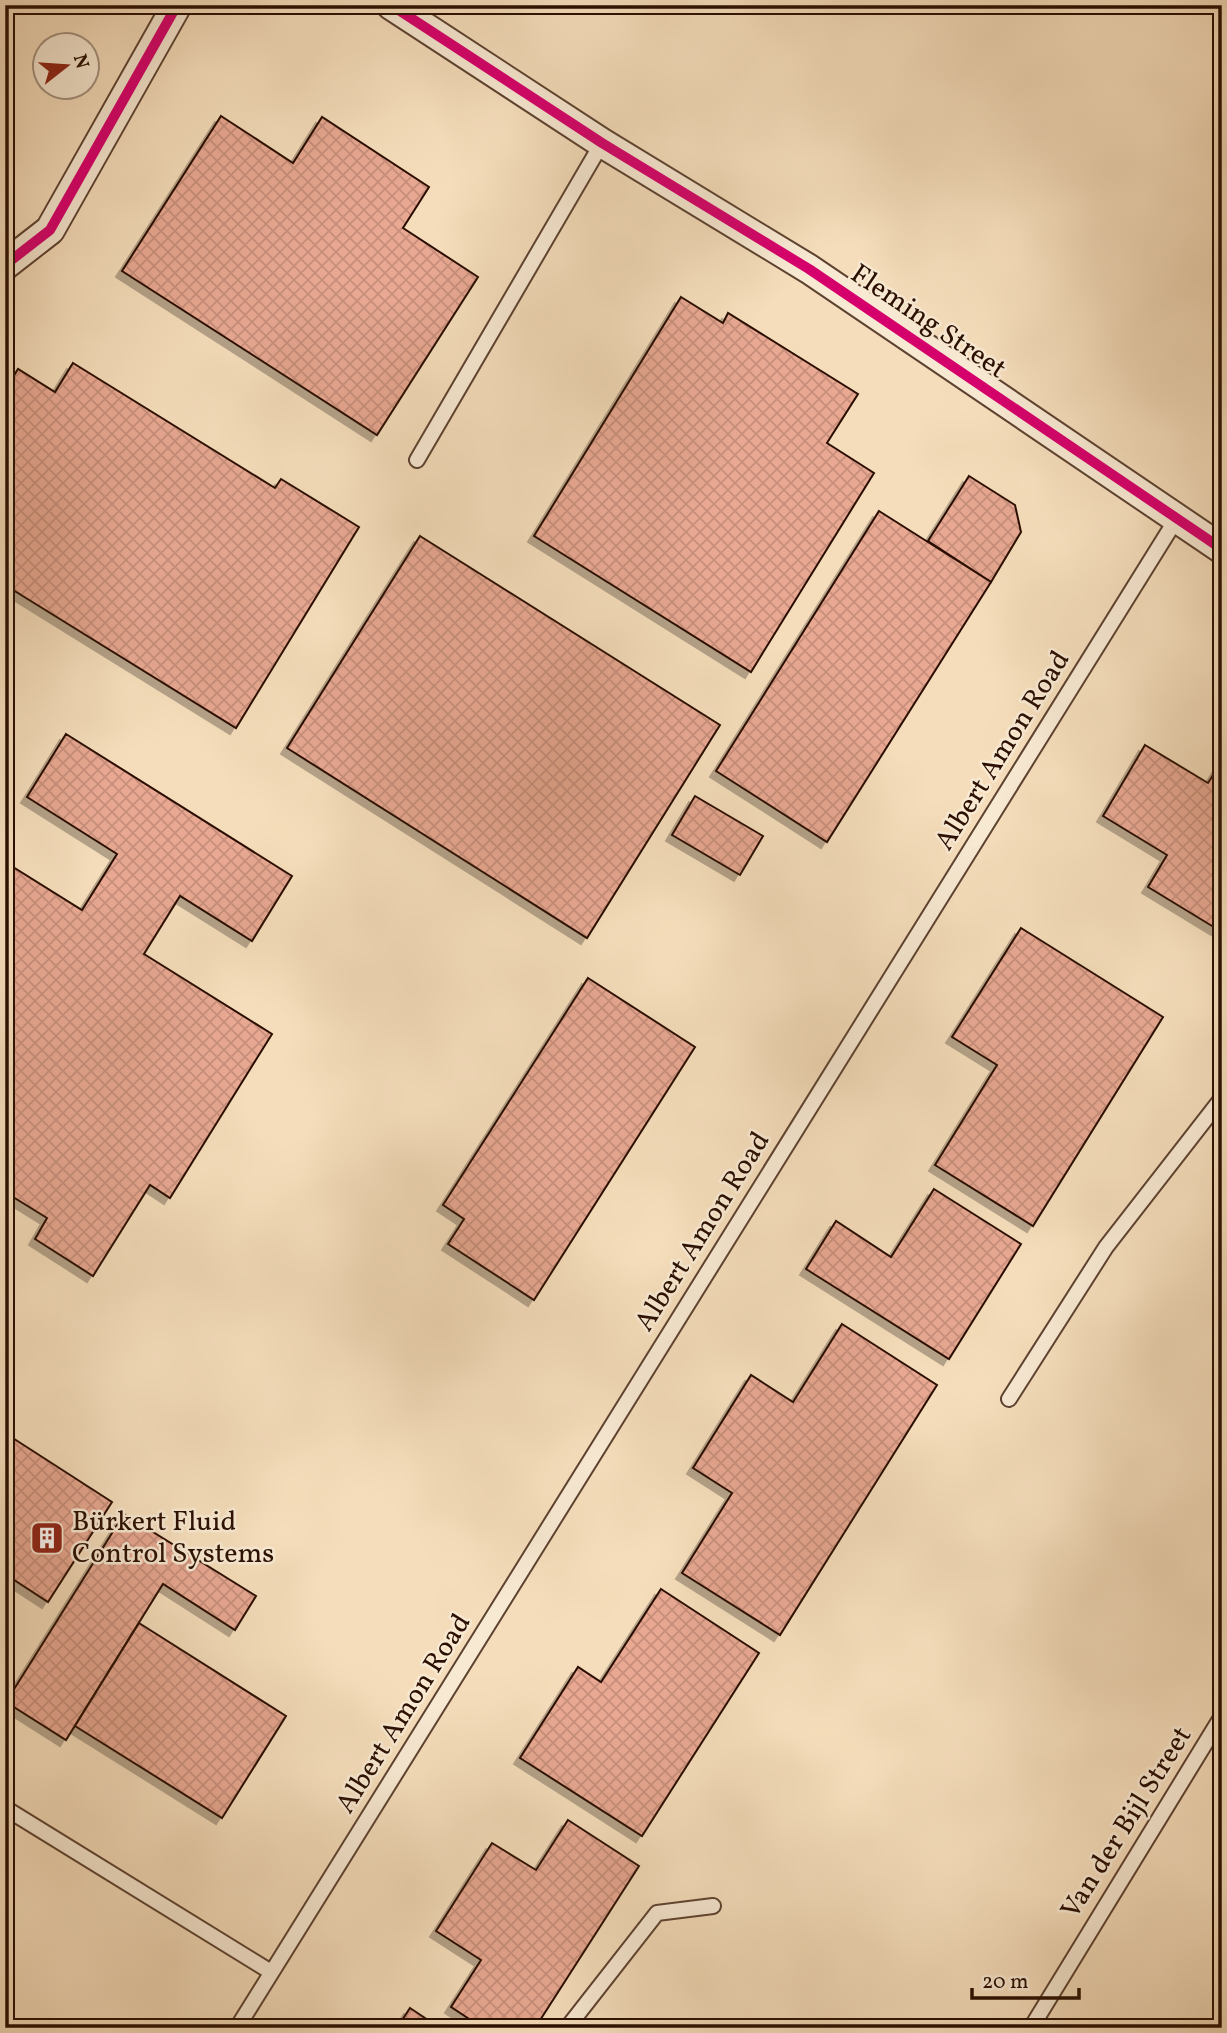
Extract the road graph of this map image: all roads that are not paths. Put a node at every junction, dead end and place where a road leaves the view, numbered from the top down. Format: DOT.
graph roads {
  1 [pos="177,5"];
  2 [pos="391,5"];
  3 [pos="602,143"];
  4 [pos="5,265"];
  5 [pos="417,460"];
  6 [pos="1177,519"];
  7 [pos="1222,549"];
  8 [pos="1222,1098"];
  9 [pos="1009,1399"];
  10 [pos="1222,1716"];
  11 [pos="5,1808"];
  12 [pos="713,1906"];
  13 [pos="271,1972"];
  14 [pos="237,2028"];
  15 [pos="567,2028"];
  16 [pos="1031,2028"];
  1 -- 4 [label="street"];
  2 -- 3 [label="street, Fleming Street"];
  3 -- 5 [label="lane"];
  3 -- 6 [label="street, Fleming Street"];
  6 -- 7 [label="street, Fleming Street"];
  6 -- 13 [label="lane, Albert Amon Road"];
  8 -- 9 [label="lane"];
  10 -- 16 [label="lane, Van der Bijl Street"];
  11 -- 13 [label="lane"];
  12 -- 15 [label="lane"];
  13 -- 14 [label="lane, Albert Amon Road"];
}
